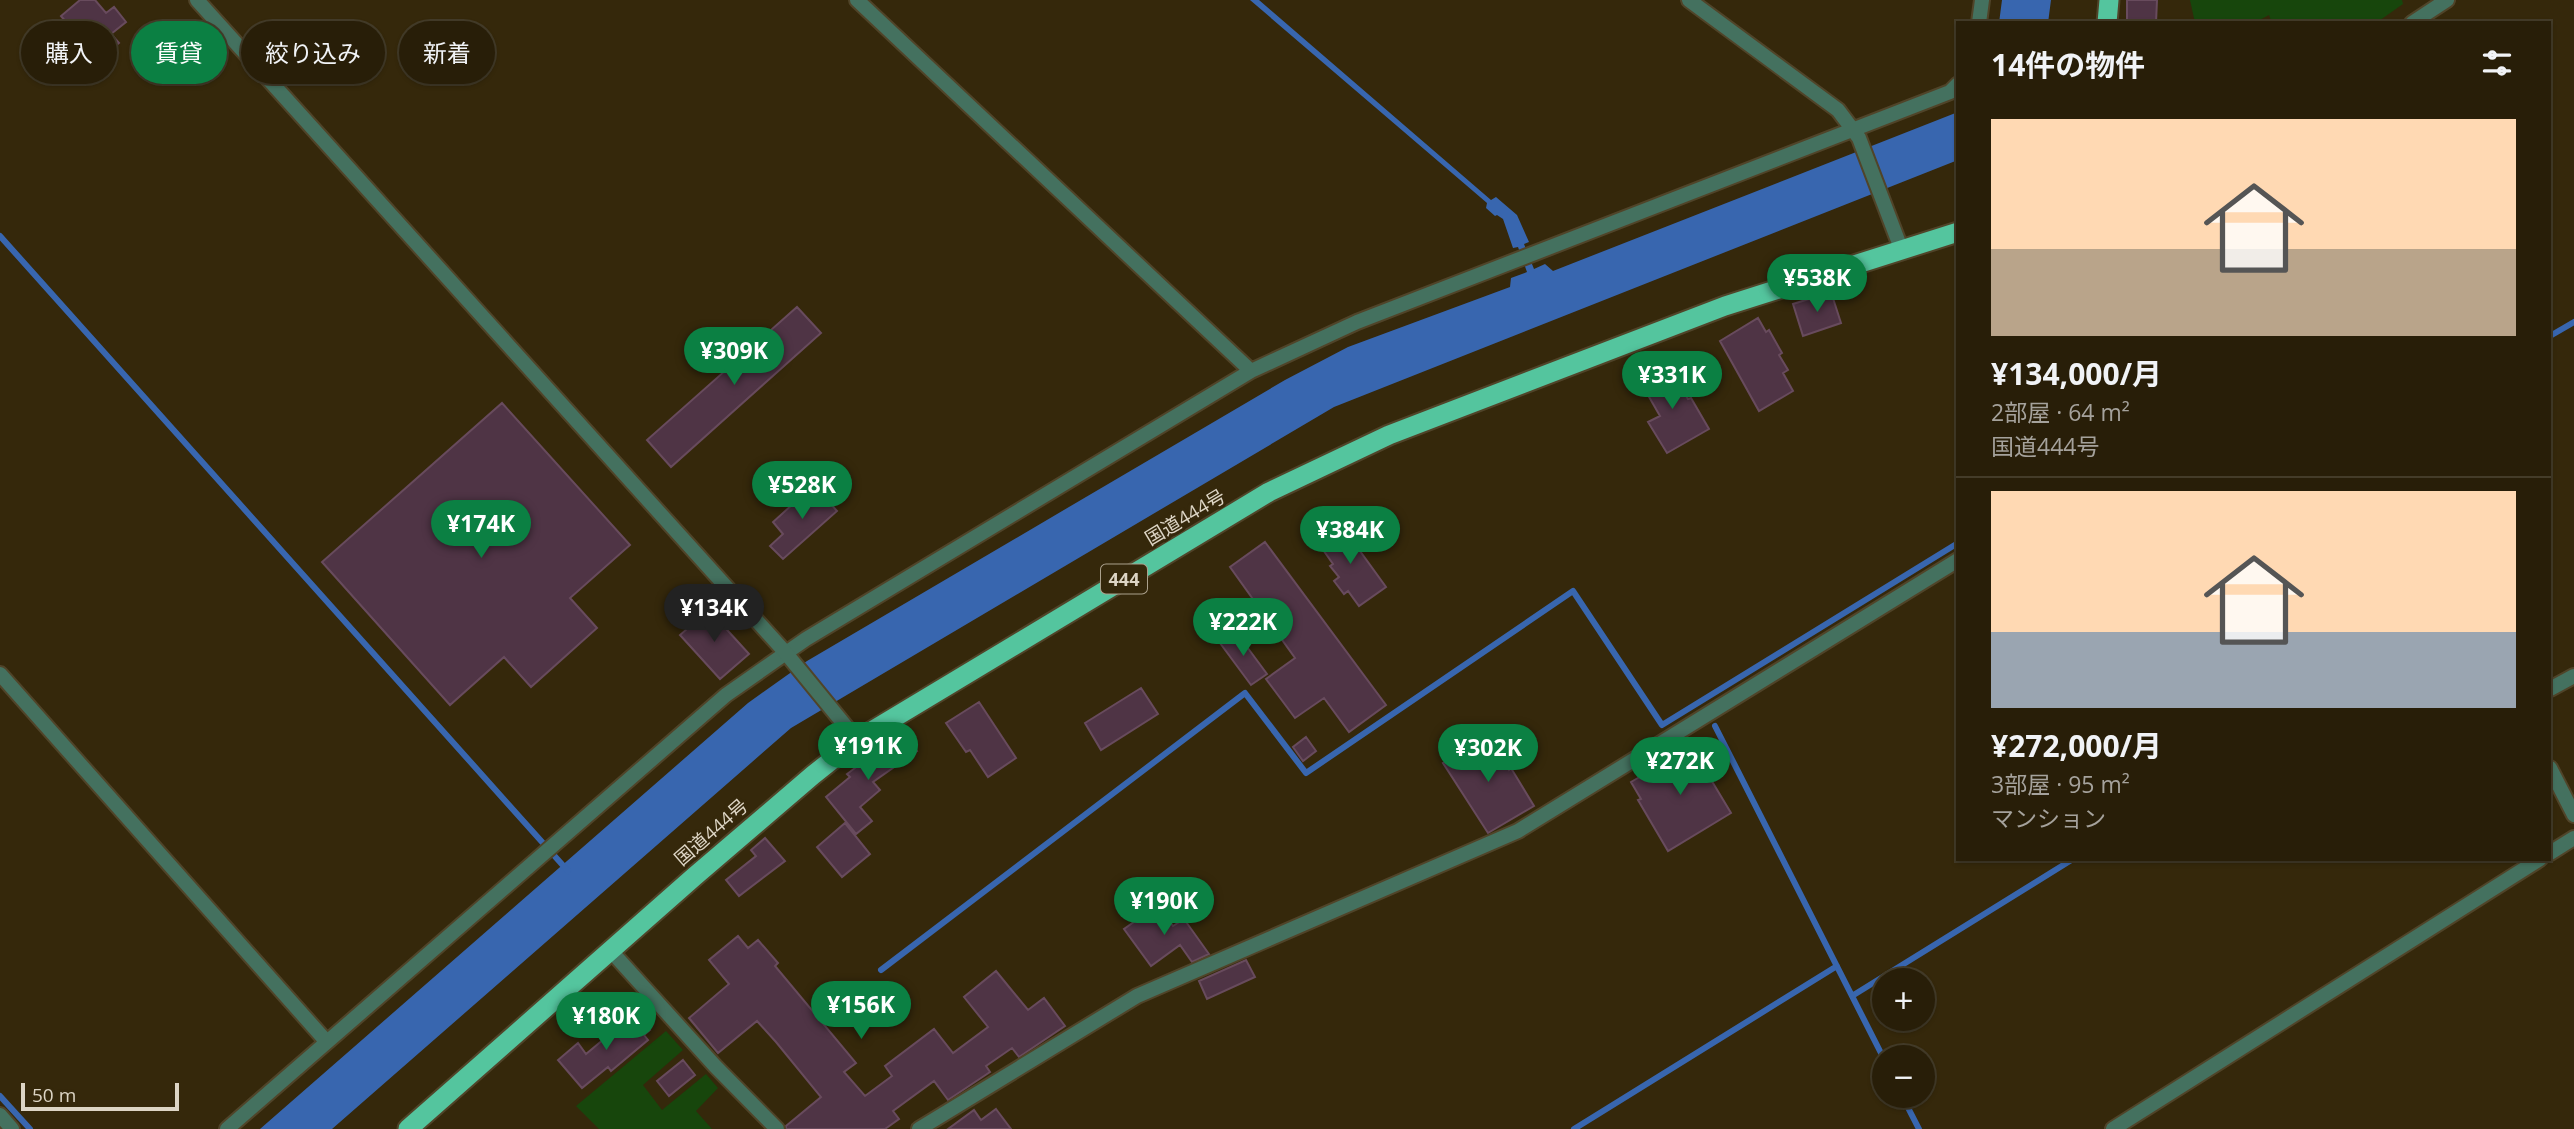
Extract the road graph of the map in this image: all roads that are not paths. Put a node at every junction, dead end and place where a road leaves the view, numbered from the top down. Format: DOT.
graph roads {
  1 [pos="197,0"];
  2 [pos="857,0"];
  3 [pos="1689,0"];
  4 [pos="1982,0"];
  5 [pos="2109,0"];
  6 [pos="2447,0"];
  7 [pos="1979,21"];
  8 [pos="2107,21"];
  9 [pos="2415,21"];
  10 [pos="1956,86"];
  11 [pos="1857,134"];
  12 [pos="1956,233"];
  13 [pos="1902,251"];
  14 [pos="1251,371"];
  15 [pos="1956,561"];
  16 [pos="789,657"];
  17 [pos="0,674"];
  18 [pos="2574,676"];
  19 [pos="2551,688"];
  20 [pos="857,740"];
  21 [pos="2551,770"];
  22 [pos="2574,815"];
  23 [pos="2574,838"];
  24 [pos="2551,852"];
  25 [pos="2537,861"];
  26 [pos="611,951"];
  27 [pos="326,1041"];
  28 [pos="0,1115"];
  29 [pos="12,1129"];
  30 [pos="227,1129"];
  31 [pos="408,1129"];
  32 [pos="777,1129"];
  33 [pos="919,1129"];
  34 [pos="2113,1129"];
  1 -- 16 [label="street"];
  2 -- 14 [label="street"];
  3 -- 11 [label="street"];
  4 -- 7 [label="street"];
  5 -- 8 [label="highway"];
  6 -- 9 [label="street"];
  10 -- 11 [label="street"];
  11 -- 13 [label="street"];
  11 -- 14 [label="street"];
  12 -- 13 [label="highway, 国道444号 / 444"];
  13 -- 20 [label="highway, 国道444号 / 444"];
  14 -- 16 [label="street"];
  15 -- 33 [label="street"];
  16 -- 20 [label="street"];
  16 -- 27 [label="street"];
  17 -- 27 [label="street"];
  18 -- 19 [label="street"];
  20 -- 26 [label="highway, 国道444号 / 444"];
  21 -- 22 [label="street"];
  23 -- 24 [label="street"];
  25 -- 34 [label="street"];
  26 -- 31 [label="highway, 国道444号 / 444"];
  26 -- 32 [label="street"];
  27 -- 30 [label="street"];
  28 -- 29 [label="street"];
}
